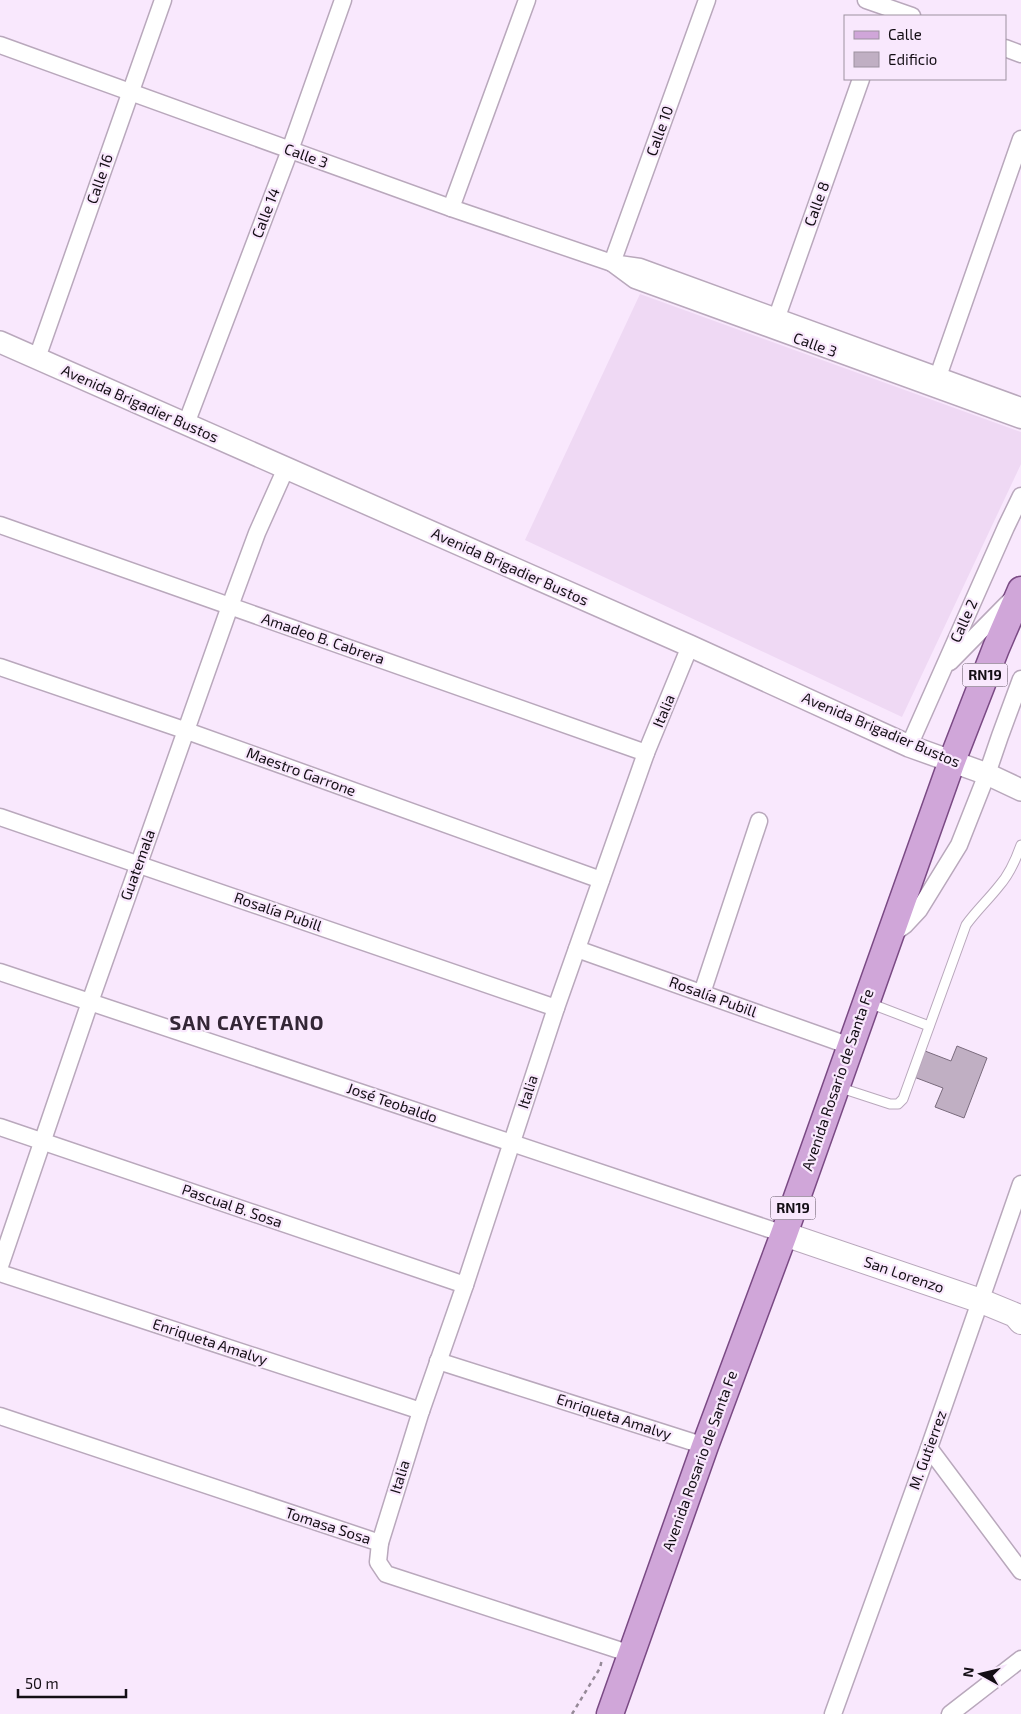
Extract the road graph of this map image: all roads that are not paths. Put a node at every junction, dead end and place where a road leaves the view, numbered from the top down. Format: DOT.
graph roads {
  1 [pos="163,0"];
  2 [pos="342,0"];
  3 [pos="526,0"];
  4 [pos="707,0"];
  5 [pos="866,0"];
  6 [pos="887,8"];
  7 [pos="909,15"];
  8 [pos="0,45"];
  9 [pos="1006,48"];
  10 [pos="1021,54"];
  11 [pos="861,80"];
  12 [pos="130,92"];
  13 [pos="1021,139"];
  14 [pos="290,150"];
  15 [pos="452,208"];
  16 [pos="612,263"];
  17 [pos="774,324"];
  18 [pos="0,342"];
  19 [pos="37,358"];
  20 [pos="936,381"];
  21 [pos="1021,406"];
  22 [pos="1021,420"];
  23 [pos="186,424"];
  24 [pos="286,468"];
  25 [pos="1021,496"];
  26 [pos="0,525"];
  27 [pos="1021,590"];
  28 [pos="230,606"];
  29 [pos="690,646"];
  30 [pos="0,667"];
  31 [pos="942,670"];
  32 [pos="1021,679"];
  33 [pos="187,731"];
  34 [pos="909,746"];
  35 [pos="646,753"];
  36 [pos="952,762"];
  37 [pos="987,774"];
  38 [pos="1021,790"];
  39 [pos="0,817"];
  40 [pos="759,821"];
  41 [pos="1021,845"];
  42 [pos="138,865"];
  43 [pos="601,880"];
  44 [pos="889,937"];
  45 [pos="577,949"];
  46 [pos="0,972"];
  47 [pos="702,993"];
  48 [pos="90,1002"];
  49 [pos="866,1002"];
  50 [pos="556,1008"];
  51 [pos="929,1026"];
  52 [pos="850,1046"];
  53 [pos="836,1086"];
  54 [pos="0,1127"];
  55 [pos="44,1142"];
  56 [pos="512,1143"];
  57 [pos="1021,1184"];
  58 [pos="784,1234"];
  59 [pos="0,1266"];
  60 [pos="0,1273"];
  61 [pos="465,1284"];
  62 [pos="981,1301"];
  63 [pos="1019,1316"];
  64 [pos="438,1361"];
  65 [pos="421,1411"];
  66 [pos="0,1416"];
  67 [pos="705,1446"];
  68 [pos="929,1448"];
  69 [pos="380,1543"];
  70 [pos="1021,1571"];
  71 [pos="631,1654"];
  72 [pos="1021,1659"];
  73 [pos="610,1714"];
  74 [pos="833,1714"];
  75 [pos="950,1714"];
  1 -- 12 [label="street, Calle 16"];
  2 -- 14 [label="street, Calle 14"];
  3 -- 15 [label="street"];
  4 -- 16 [label="street, Calle 10"];
  5 -- 6 [label="street"];
  6 -- 7 [label="street"];
  8 -- 12 [label="street, Calle 3"];
  9 -- 10 [label="street"];
  11 -- 17 [label="street, Calle 8"];
  12 -- 14 [label="street, Calle 3"];
  12 -- 19 [label="street, Calle 16"];
  13 -- 20 [label="street"];
  14 -- 15 [label="street, Calle 3"];
  14 -- 23 [label="street, Calle 14"];
  15 -- 16 [label="street, Calle 3"];
  16 -- 17 [label="street, Calle 3"];
  17 -- 20 [label="street, Calle 3"];
  18 -- 19 [label="street, Avenida Brigadier Bustos"];
  19 -- 23 [label="street, Avenida Brigadier Bustos"];
  20 -- 21 [label="street, Calle 3"];
  20 -- 22 [label="street, Calle 3"];
  23 -- 24 [label="street, Avenida Brigadier Bustos"];
  24 -- 28 [label="street, Guatemala"];
  24 -- 29 [label="street, Avenida Brigadier Bustos"];
  25 -- 31 [label="street, Calle 2"];
  26 -- 28 [label="street, Amadeo B. Cabrera"];
  27 -- 31 [label="street"];
  27 -- 36 [label="main road, Avenida Rosario de Santa Fe / RN19"];
  28 -- 33 [label="street, Guatemala"];
  28 -- 35 [label="street, Amadeo B. Cabrera"];
  29 -- 34 [label="street, Avenida Brigadier Bustos"];
  29 -- 35 [label="street, Italia"];
  30 -- 33 [label="street, Maestro Garrone"];
  31 -- 34 [label="street, Calle 2"];
  32 -- 37 [label="street"];
  33 -- 42 [label="street, Guatemala"];
  33 -- 43 [label="street, Maestro Garrone"];
  34 -- 36 [label="street, Avenida Brigadier Bustos"];
  35 -- 43 [label="street, Italia"];
  36 -- 37 [label="street, Avenida Brigadier Bustos"];
  36 -- 44 [label="main road, Avenida Rosario de Santa Fe / RN19"];
  37 -- 38 [label="street, Avenida Brigadier Bustos"];
  37 -- 44 [label="street"];
  39 -- 42 [label="street, Rosalía Pubill"];
  40 -- 47 [label="street"];
  41 -- 51 [label="lane"];
  42 -- 48 [label="street, Guatemala"];
  42 -- 50 [label="street, Rosalía Pubill"];
  43 -- 45 [label="street, Italia"];
  44 -- 49 [label="main road, Avenida Rosario de Santa Fe / RN19"];
  45 -- 47 [label="street, Rosalía Pubill"];
  45 -- 50 [label="street, Italia"];
  46 -- 48 [label="street, José Teobaldo"];
  47 -- 52 [label="street, Rosalía Pubill"];
  48 -- 55 [label="street, Guatemala"];
  48 -- 56 [label="street, José Teobaldo"];
  49 -- 51 [label="lane"];
  49 -- 52 [label="main road, Avenida Rosario de Santa Fe / RN19"];
  50 -- 56 [label="street, Italia"];
  51 -- 53 [label="lane"];
  52 -- 53 [label="main road, Avenida Rosario de Santa Fe / RN19"];
  53 -- 58 [label="main road, Avenida Rosario de Santa Fe / RN19"];
  54 -- 55 [label="street, Pascual B. Sosa"];
  55 -- 59 [label="street, Guatemala"];
  55 -- 61 [label="street, Pascual B. Sosa"];
  56 -- 58 [label="street, José Teobaldo"];
  56 -- 61 [label="street, Italia"];
  57 -- 62 [label="street, M. Gutierrez"];
  58 -- 62 [label="main road, San Lorenzo"];
  58 -- 67 [label="main road, Avenida Rosario de Santa Fe / RN19"];
  60 -- 65 [label="street, Enriqueta Amalvy"];
  61 -- 64 [label="street, Italia"];
  62 -- 63 [label="main road, San Lorenzo"];
  62 -- 68 [label="street, M. Gutierrez"];
  64 -- 65 [label="street, Italia"];
  64 -- 67 [label="street, Enriqueta Amalvy"];
  65 -- 69 [label="street, Italia"];
  66 -- 69 [label="street, Tomasa Sosa"];
  67 -- 71 [label="main road, Avenida Rosario de Santa Fe / RN19"];
  68 -- 70 [label="street"];
  68 -- 74 [label="street, M. Gutierrez"];
  69 -- 71 [label="street, Tomasa Sosa"];
  71 -- 73 [label="main road, Avenida Rosario de Santa Fe / RN19"];
  72 -- 75 [label="street"];
}
